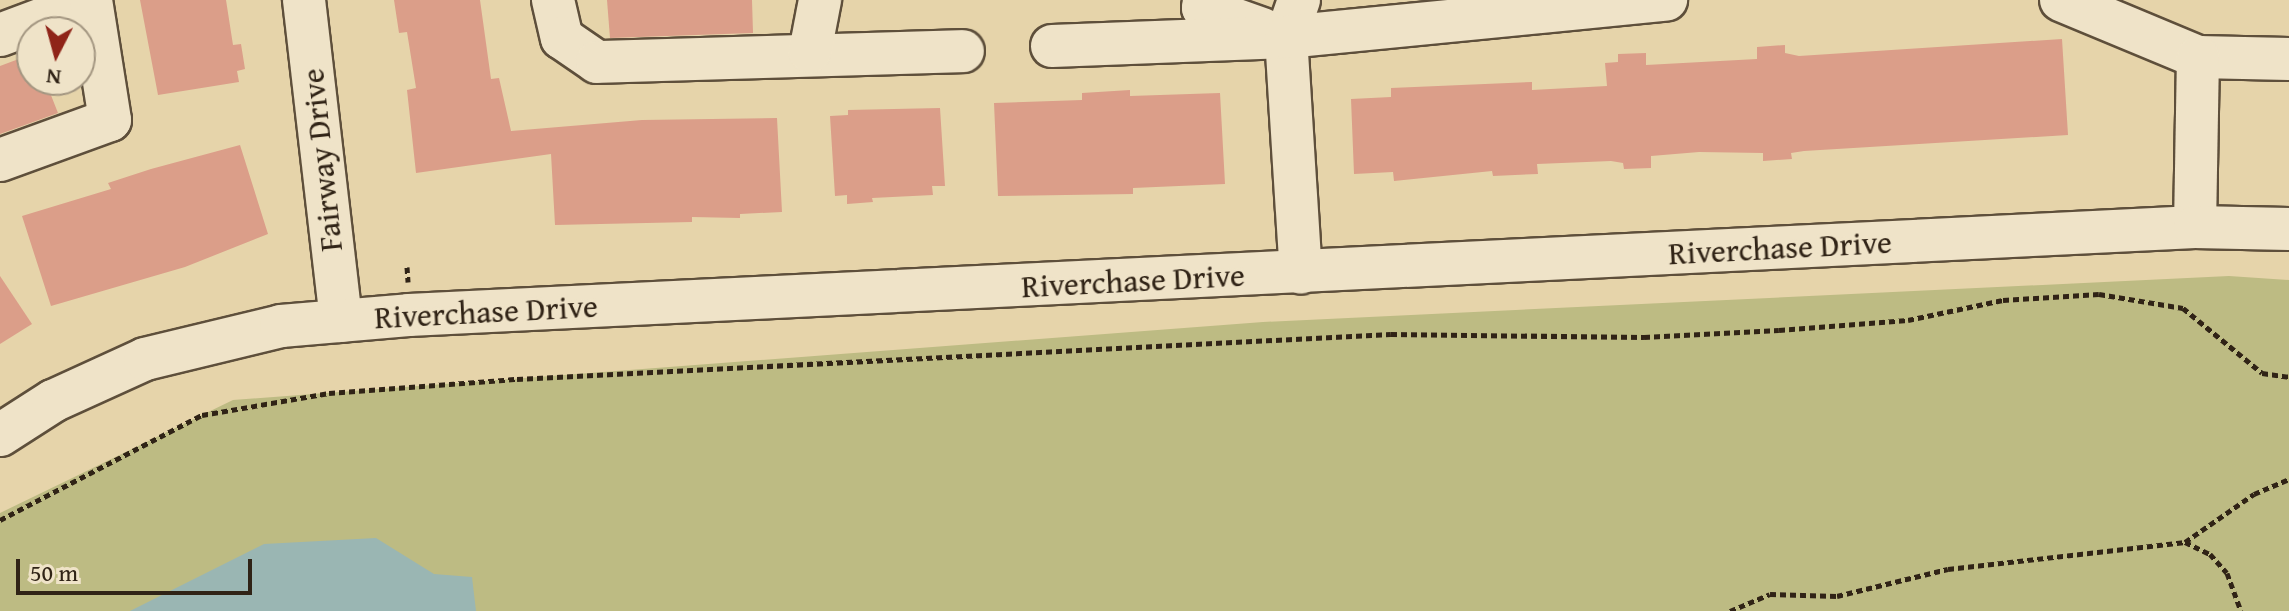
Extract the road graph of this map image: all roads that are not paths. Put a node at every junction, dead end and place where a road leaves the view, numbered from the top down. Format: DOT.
graph roads {
  1 [pos="91,0"];
  2 [pos="304,0"];
  3 [pos="553,0"];
  4 [pos="820,0"];
  5 [pos="1204,0"];
  6 [pos="1666,0"];
  7 [pos="1561,5"];
  8 [pos="2081,6"];
  9 [pos="1292,18"];
  10 [pos="0,35"];
  11 [pos="1052,46"];
  12 [pos="963,51"];
  13 [pos="810,52"];
  14 [pos="2198,57"];
  15 [pos="2289,59"];
  16 [pos="0,160"];
  17 [pos="2195,227"];
  18 [pos="2289,229"];
  19 [pos="1301,273"];
  20 [pos="341,321"];
  21 [pos="0,435"];
  1 -- 10 [label="street"];
  1 -- 16 [label="street"];
  2 -- 20 [label="street, Fairway Drive"];
  3 -- 13 [label="street"];
  4 -- 13 [label="street"];
  5 -- 9 [label="street"];
  6 -- 7 [label="street"];
  7 -- 9 [label="street"];
  8 -- 14 [label="street"];
  9 -- 11 [label="street"];
  9 -- 19 [label="street"];
  12 -- 13 [label="street"];
  14 -- 15 [label="street"];
  14 -- 17 [label="street"];
  17 -- 18 [label="street, Riverchase Drive"];
  17 -- 19 [label="street, Riverchase Drive"];
  19 -- 20 [label="street, Riverchase Drive"];
  20 -- 21 [label="street, Riverchase Drive"];
}
